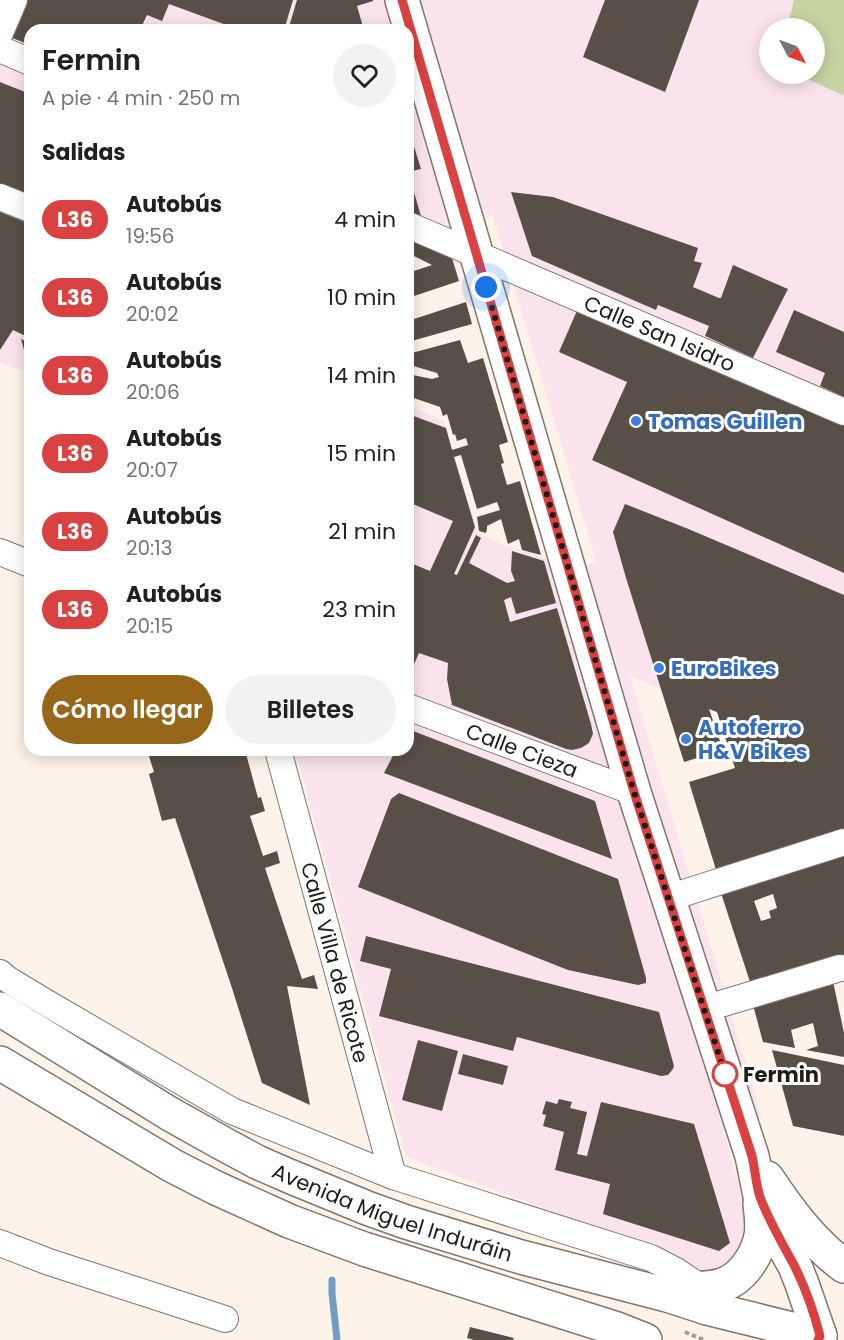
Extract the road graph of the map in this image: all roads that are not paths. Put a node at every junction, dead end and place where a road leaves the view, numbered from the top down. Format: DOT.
graph roads {
  1 [pos="14,0"];
  2 [pos="402,0"];
  3 [pos="409,24"];
  4 [pos="0,33"];
  5 [pos="414,41"];
  6 [pos="0,49"];
  7 [pos="24,59"];
  8 [pos="0,197"];
  9 [pos="24,207"];
  10 [pos="414,228"];
  11 [pos="476,255"];
  12 [pos="844,412"];
  13 [pos="0,552"];
  14 [pos="24,562"];
  15 [pos="414,709"];
  16 [pos="280,756"];
  17 [pos="634,792"];
  18 [pos="844,842"];
  19 [pos="668,898"];
  20 [pos="840,968"];
  21 [pos="0,973"];
  22 [pos="0,1009"];
  23 [pos="704,1009"];
  24 [pos="0,1063"];
  25 [pos="752,1156"];
  26 [pos="393,1176"];
  27 [pos="760,1196"];
  28 [pos="0,1243"];
  29 [pos="844,1266"];
  30 [pos="704,1288"];
  31 [pos="667,1295"];
  32 [pos="737,1316"];
  33 [pos="225,1319"];
  34 [pos="827,1331"];
  35 [pos="645,1340"];
  1 -- 4 [label="street"];
  2 -- 3 [label="main road"];
  5 -- 11 [label="main road"];
  6 -- 7 [label="street"];
  8 -- 9 [label="street"];
  10 -- 11 [label="street, Calle San Isidro"];
  11 -- 12 [label="street, Calle San Isidro"];
  11 -- 17 [label="main road"];
  13 -- 14 [label="street"];
  15 -- 17 [label="street, Calle Cieza"];
  16 -- 26 [label="street, Calle Villa de Ricote"];
  17 -- 19 [label="main road"];
  18 -- 19 [label="street"];
  19 -- 23 [label="main road"];
  20 -- 23 [label="street"];
  21 -- 26 [label="street"];
  22 -- 31 [label="main road, Avenida Miguel Induráin"];
  23 -- 25 [label="main road"];
  24 -- 35 [label="main road, Avenida Miguel Induráin"];
  25 -- 27 [label="main road"];
  25 -- 29 [label="main road"];
  26 -- 30 [label="street"];
  27 -- 30 [label="main road"];
  27 -- 34 [label="main road"];
  28 -- 33 [label="street"];
  30 -- 31 [label="main road"];
  30 -- 32 [label="street"];
  31 -- 32 [label="main road, Avenida Miguel Induráin"];
  32 -- 34 [label="main road, Avenida Miguel Induráin"];
}
